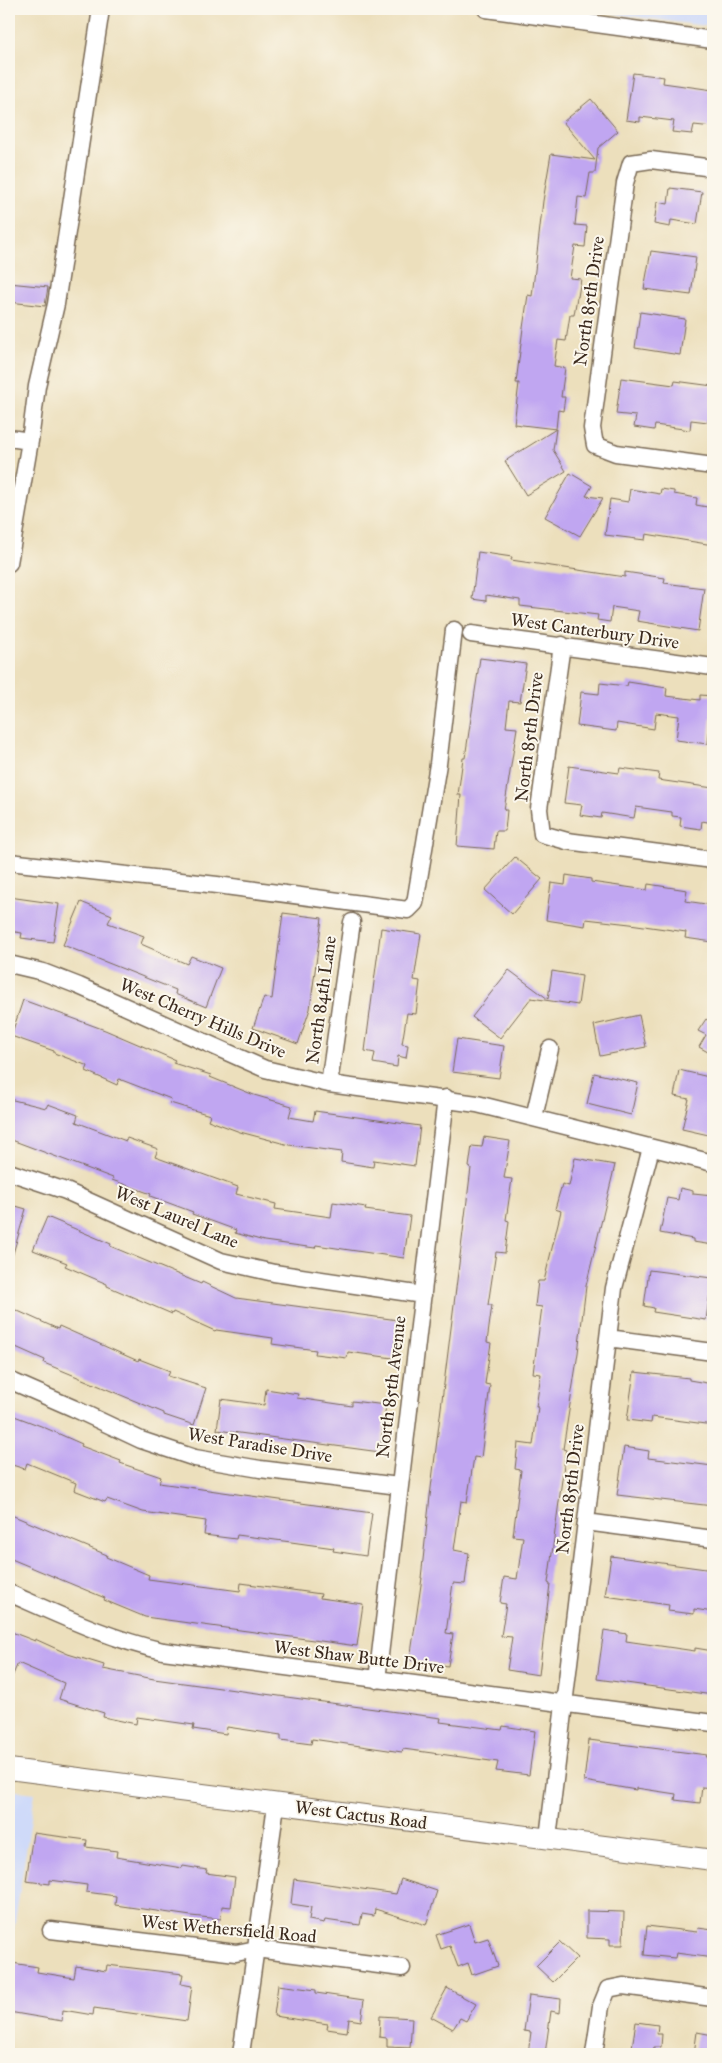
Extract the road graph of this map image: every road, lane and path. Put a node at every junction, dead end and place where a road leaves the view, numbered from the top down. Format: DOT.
graph roads {
  1 [pos="101,9"];
  2 [pos="486,9"];
  3 [pos="713,40"];
  4 [pos="713,168"];
  5 [pos="9,438"];
  6 [pos="30,441"];
  7 [pos="713,466"];
  8 [pos="9,563"];
  9 [pos="454,630"];
  10 [pos="471,634"];
  11 [pos="562,645"];
  12 [pos="713,667"];
  13 [pos="713,860"];
  14 [pos="9,862"];
  15 [pos="352,922"];
  16 [pos="9,964"];
  17 [pos="550,1049"];
  18 [pos="329,1084"];
  19 [pos="446,1098"];
  20 [pos="534,1116"];
  21 [pos="651,1148"];
  22 [pos="713,1163"];
  23 [pos="9,1172"];
  24 [pos="423,1295"];
  25 [pos="608,1338"];
  26 [pos="713,1352"];
  27 [pos="9,1380"];
  28 [pos="399,1486"];
  29 [pos="586,1522"];
  30 [pos="713,1539"];
  31 [pos="9,1593"];
  32 [pos="377,1680"];
  33 [pos="565,1703"];
  34 [pos="713,1723"];
  35 [pos="9,1769"];
  36 [pos="276,1805"];
  37 [pos="548,1838"];
  38 [pos="713,1860"];
  39 [pos="51,1930"];
  40 [pos="256,1948"];
  41 [pos="402,1968"];
  42 [pos="713,1998"];
  43 [pos="241,2054"];
  44 [pos="594,2054"];
  1 -- 6 [label="street"];
  2 -- 3 [label="street"];
  4 -- 7 [label="street, North 85th Drive"];
  5 -- 6 [label="street"];
  6 -- 8 [label="street"];
  9 -- 14 [label="street"];
  10 -- 11 [label="street, West Canterbury Drive"];
  11 -- 12 [label="street, West Canterbury Drive"];
  11 -- 13 [label="street, North 85th Drive"];
  15 -- 18 [label="street, North 84th Lane"];
  16 -- 18 [label="street, West Cherry Hills Drive"];
  17 -- 20 [label="street"];
  18 -- 19 [label="street, West Cherry Hills Drive"];
  19 -- 20 [label="street, West Cherry Hills Drive"];
  19 -- 24 [label="street, North 85th Avenue"];
  20 -- 21 [label="street, West Cherry Hills Drive"];
  21 -- 22 [label="street, West Cherry Hills Drive"];
  21 -- 25 [label="street, North 85th Drive"];
  23 -- 24 [label="street, West Laurel Lane"];
  24 -- 28 [label="street, North 85th Avenue"];
  25 -- 26 [label="street"];
  25 -- 29 [label="street, North 85th Drive"];
  27 -- 28 [label="street, West Paradise Drive"];
  28 -- 32 [label="street, North 85th Avenue"];
  29 -- 30 [label="street"];
  29 -- 33 [label="street, North 85th Drive"];
  31 -- 32 [label="street, West Shaw Butte Drive"];
  32 -- 33 [label="street, West Shaw Butte Drive"];
  33 -- 34 [label="street, West Shaw Butte Drive"];
  33 -- 37 [label="street, North 85th Drive"];
  35 -- 36 [label="main road, West Cactus Road"];
  36 -- 37 [label="main road, West Cactus Road"];
  36 -- 40 [label="street"];
  37 -- 38 [label="main road, West Cactus Road"];
  39 -- 40 [label="street, West Wethersfield Road"];
  40 -- 41 [label="street, West Wethersfield Road"];
  40 -- 43 [label="street"];
  42 -- 44 [label="street"];
}
